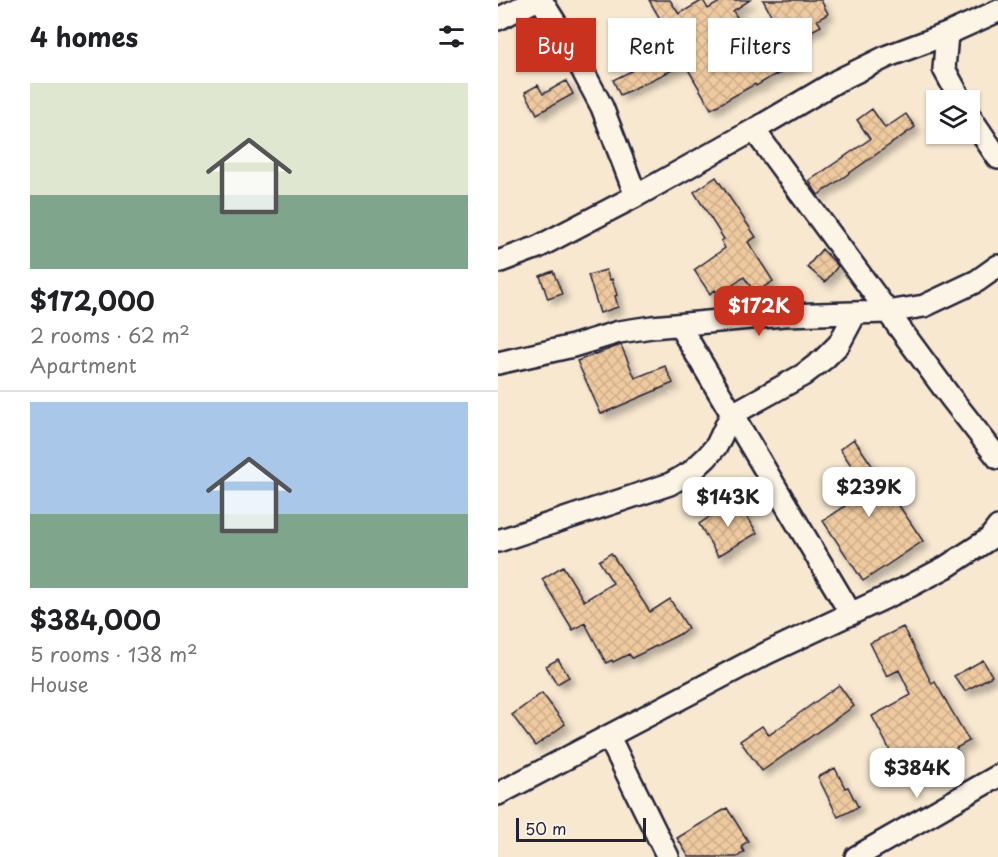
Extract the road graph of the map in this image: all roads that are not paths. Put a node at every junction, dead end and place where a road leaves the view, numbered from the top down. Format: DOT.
graph roads {
  1 [pos="538,0"];
  2 [pos="998,10"];
  3 [pos="498,19"];
  4 [pos="947,34"];
  5 [pos="956,90"];
  6 [pos="754,130"];
  7 [pos="980,131"];
  8 [pos="998,158"];
  9 [pos="636,196"];
  10 [pos="498,261"];
  11 [pos="998,266"];
  12 [pos="887,312"];
  13 [pos="855,314"];
  14 [pos="679,325"];
  15 [pos="498,363"];
  16 [pos="731,415"];
  17 [pos="998,458"];
  18 [pos="995,535"];
  19 [pos="498,541"];
  20 [pos="850,614"];
  21 [pos="609,737"];
  22 [pos="998,776"];
  23 [pos="498,794"];
  24 [pos="668,857"];
  25 [pos="856,857"];
  1 -- 3 [label="street"];
  1 -- 9 [label="street"];
  2 -- 4 [label="street"];
  4 -- 5 [label="street"];
  4 -- 6 [label="street"];
  6 -- 9 [label="street"];
  6 -- 12 [label="street"];
  7 -- 8 [label="street"];
  9 -- 10 [label="street"];
  11 -- 12 [label="street"];
  12 -- 13 [label="street"];
  12 -- 17 [label="street"];
  13 -- 14 [label="street"];
  13 -- 16 [label="street"];
  14 -- 15 [label="street"];
  14 -- 16 [label="street"];
  16 -- 19 [label="street"];
  16 -- 20 [label="street"];
  18 -- 20 [label="street"];
  20 -- 21 [label="street"];
  21 -- 23 [label="street"];
  21 -- 24 [label="street"];
  22 -- 25 [label="street"];
}
